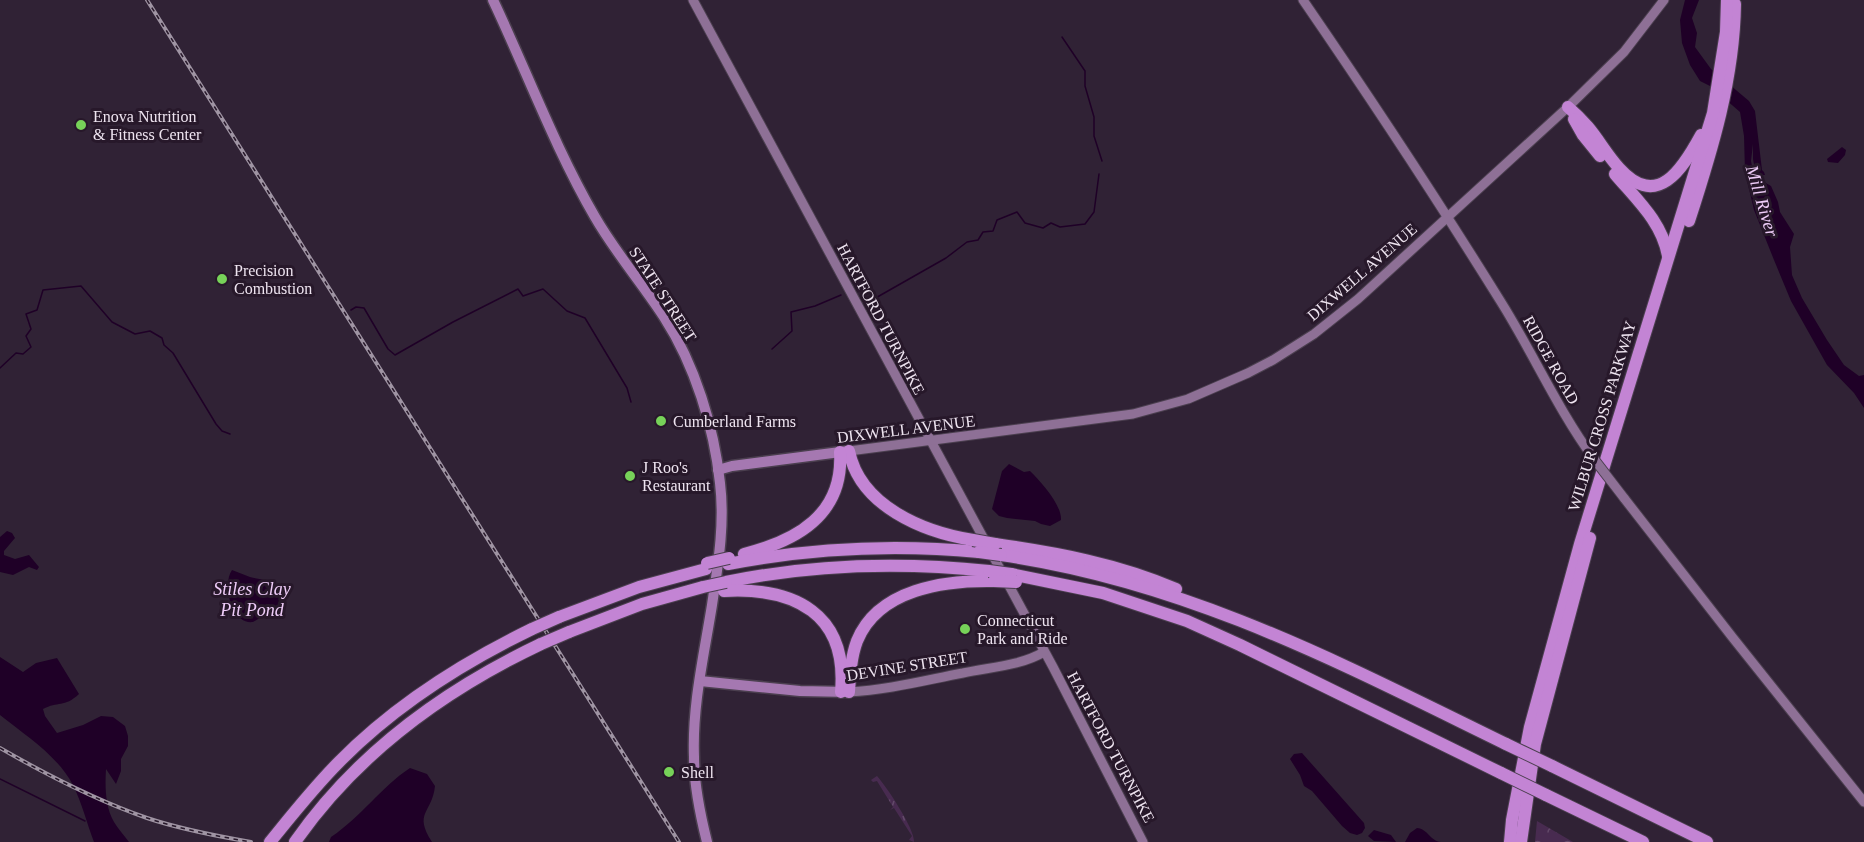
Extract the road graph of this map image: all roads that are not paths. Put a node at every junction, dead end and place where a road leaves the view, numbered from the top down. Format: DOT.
graph roads {
  1 [pos="493,0"];
  2 [pos="693,0"];
  3 [pos="1303,0"];
  4 [pos="1664,0"];
  5 [pos="1727,0"];
  6 [pos="1736,0"];
  7 [pos="1724,78"];
  8 [pos="1720,97"];
  9 [pos="1568,107"];
  10 [pos="1713,113"];
  11 [pos="1447,217"];
  12 [pos="1668,260"];
  13 [pos="930,441"];
  14 [pos="844,452"];
  15 [pos="718,470"];
  16 [pos="998,550"];
  17 [pos="729,561"];
  18 [pos="992,576"];
  19 [pos="725,586"];
  20 [pos="1044,652"];
  21 [pos="700,681"];
  22 [pos="845,692"];
  23 [pos="1864,802"];
  24 [pos="270,842"];
  25 [pos="295,842"];
  26 [pos="707,842"];
  27 [pos="1143,842"];
  28 [pos="1510,842"];
  29 [pos="1521,842"];
  30 [pos="1643,842"];
  31 [pos="1707,842"];
  1 -- 15 [label="main road, STATE STREET"];
  2 -- 13 [label="main road, HARTFORD TURNPIKE"];
  3 -- 11 [label="main road, RIDGE ROAD"];
  4 -- 9 [label="main road, DIXWELL AVENUE"];
  5 -- 7 [label="highway, WILBUR CROSS PARKWAY"];
  6 -- 7 [label="highway, WILBUR CROSS PARKWAY"];
  7 -- 8 [label="highway, WILBUR CROSS PARKWAY"];
  8 -- 10 [label="highway, WILBUR CROSS PARKWAY"];
  8 -- 29 [label="highway, WILBUR CROSS PARKWAY"];
  9 -- 10 [label="highway"];
  9 -- 11 [label="main road, DIXWELL AVENUE"];
  9 -- 12 [label="highway"];
  10 -- 12 [label="highway, WILBUR CROSS PARKWAY"];
  11 -- 13 [label="main road, DIXWELL AVENUE"];
  11 -- 23 [label="main road, RIDGE ROAD, bridge"];
  12 -- 28 [label="highway, WILBUR CROSS PARKWAY"];
  13 -- 14 [label="main road, DIXWELL AVENUE"];
  13 -- 20 [label="main road, HARTFORD TURNPIKE"];
  14 -- 15 [label="main road, DIXWELL AVENUE"];
  14 -- 16 [label="highway, bridge"];
  14 -- 17 [label="highway"];
  15 -- 21 [label="main road, STATE STREET"];
  16 -- 17 [label="highway, bridge"];
  16 -- 31 [label="highway, bridge"];
  17 -- 24 [label="highway, bridge"];
  18 -- 19 [label="highway"];
  18 -- 22 [label="highway"];
  18 -- 30 [label="highway, bridge"];
  19 -- 22 [label="highway"];
  19 -- 25 [label="highway, bridge"];
  20 -- 22 [label="main road, DEVINE STREET"];
  20 -- 27 [label="main road, HARTFORD TURNPIKE"];
  21 -- 22 [label="main road, DEVINE STREET"];
  21 -- 26 [label="main road, STATE STREET"];
}
